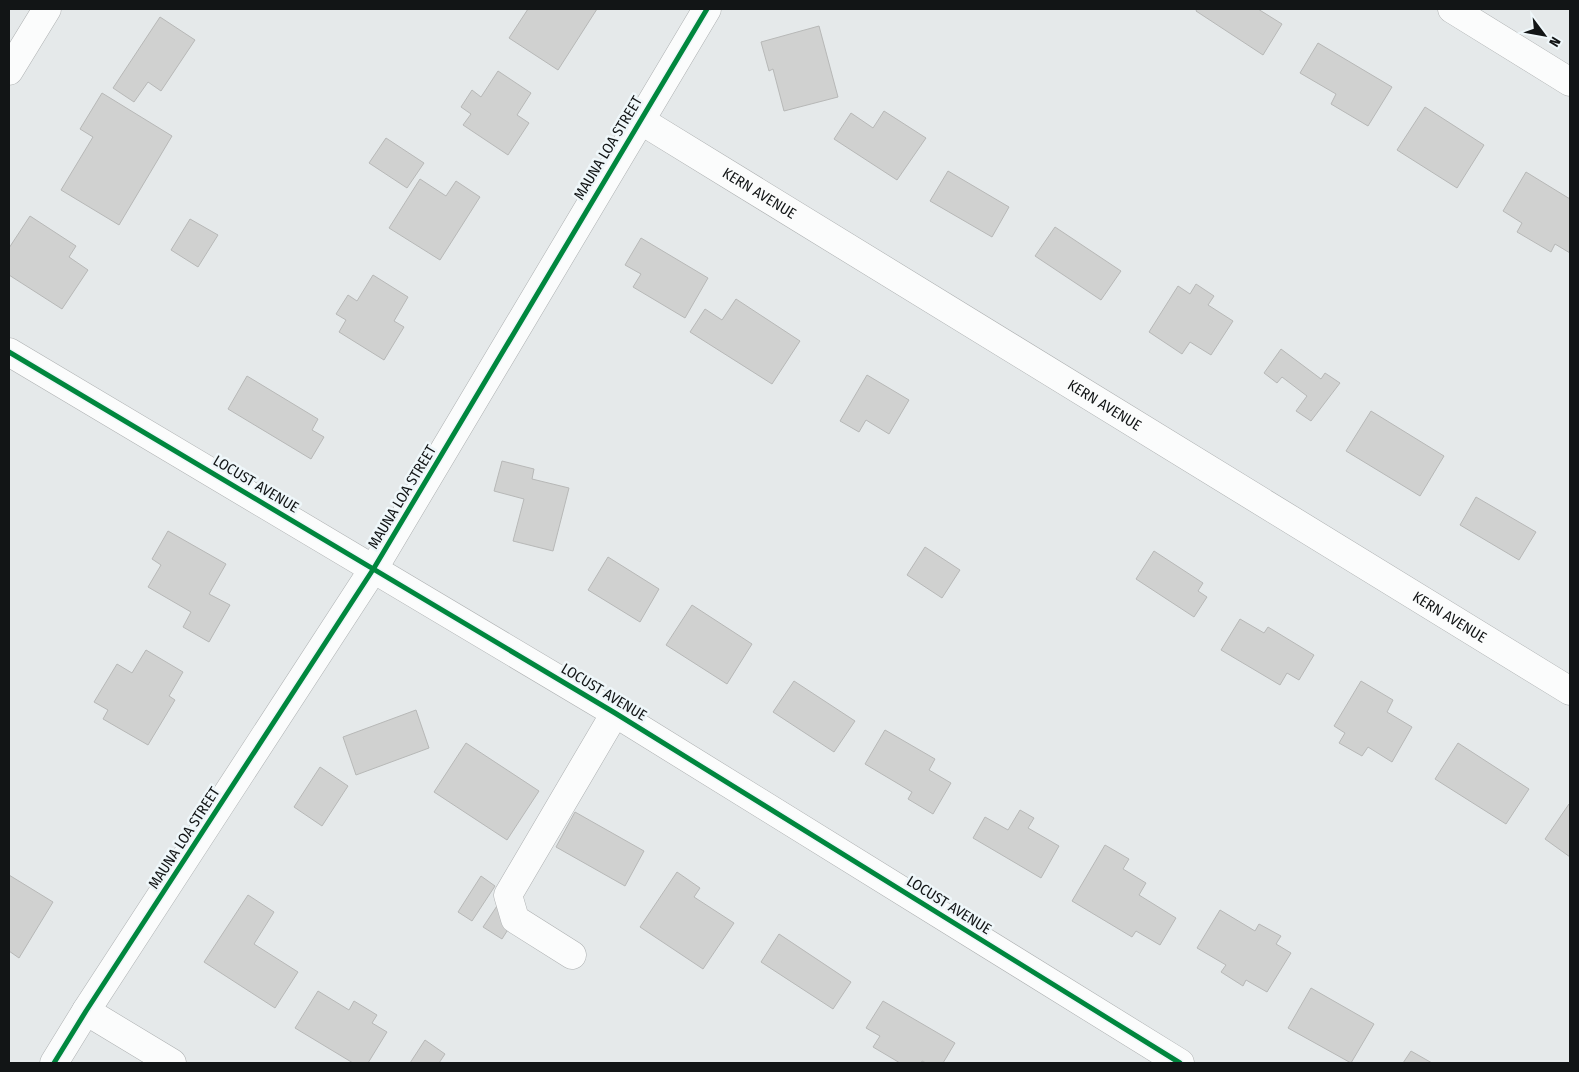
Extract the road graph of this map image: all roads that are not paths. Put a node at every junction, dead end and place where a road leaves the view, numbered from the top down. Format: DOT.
graph roads {
  1 [pos="47,9"];
  2 [pos="707,9"];
  3 [pos="1452,9"];
  4 [pos="9,71"];
  5 [pos="1570,82"];
  6 [pos="640,120"];
  7 [pos="9,352"];
  8 [pos="374,568"];
  9 [pos="1570,691"];
  10 [pos="615,713"];
  11 [pos="572,955"];
  12 [pos="86,1011"];
  13 [pos="54,1063"];
  14 [pos="172,1063"];
  15 [pos="1180,1063"];
  1 -- 4 [label="street"];
  2 -- 6 [label="street, MAUNA LOA STREET"];
  3 -- 5 [label="street"];
  6 -- 8 [label="street, MAUNA LOA STREET"];
  6 -- 9 [label="street, KERN AVENUE"];
  7 -- 8 [label="street, LOCUST AVENUE"];
  8 -- 10 [label="street, LOCUST AVENUE"];
  8 -- 12 [label="street, MAUNA LOA STREET"];
  10 -- 11 [label="street"];
  10 -- 15 [label="street, LOCUST AVENUE"];
  12 -- 13 [label="street, MAUNA LOA STREET"];
  12 -- 14 [label="street"];
}
